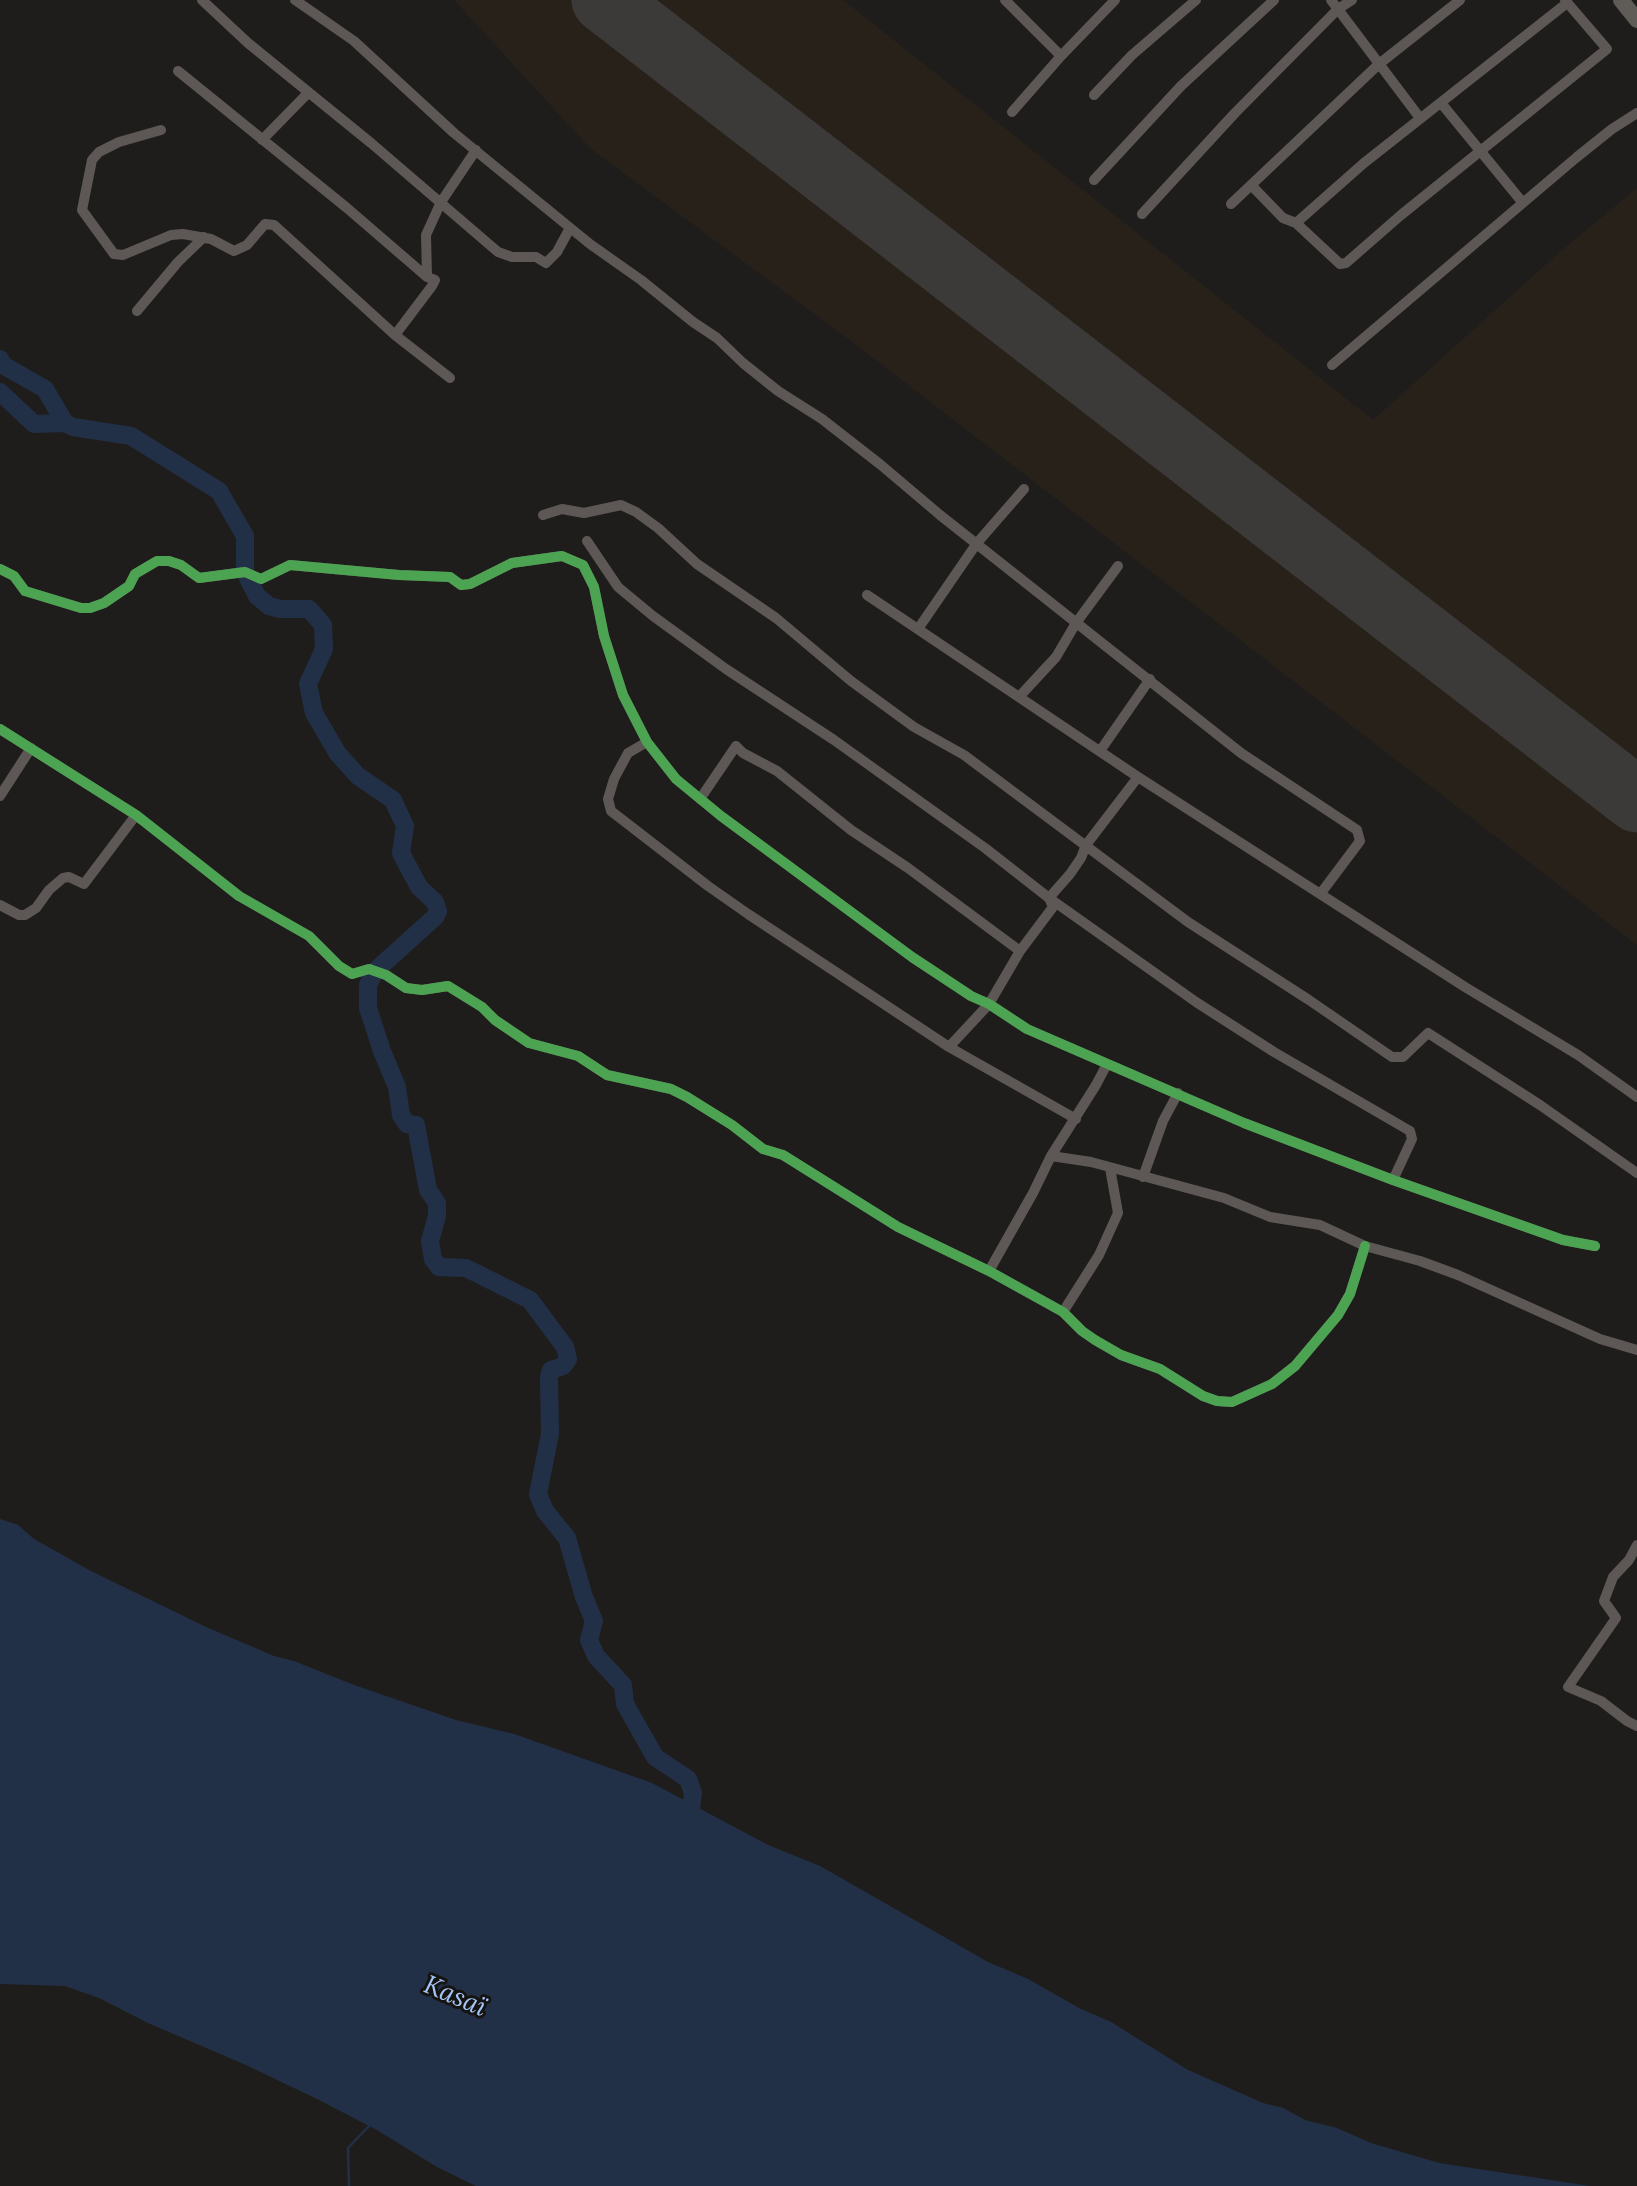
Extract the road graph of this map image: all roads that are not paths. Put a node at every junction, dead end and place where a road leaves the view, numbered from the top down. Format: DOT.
graph roads {
  1 [pos="202,0"];
  2 [pos="295,0"];
  3 [pos="1005,0"];
  4 [pos="1115,0"];
  5 [pos="1196,0"];
  6 [pos="1274,0"];
  7 [pos="1352,0"];
  8 [pos="1460,0"];
  9 [pos="1621,0"];
  10 [pos="1566,1"];
  11 [pos="1335,5"];
  12 [pos="1637,20"];
  13 [pos="1061,56"];
  14 [pos="1379,64"];
  15 [pos="178,71"];
  16 [pos="308,93"];
  17 [pos="1094,95"];
  18 [pos="1441,103"];
  19 [pos="1012,112"];
  20 [pos="1637,113"];
  21 [pos="1420,118"];
  22 [pos="161,130"];
  23 [pos="262,140"];
  24 [pos="476,150"];
  25 [pos="1480,150"];
  26 [pos="1094,180"];
  27 [pos="1252,186"];
  28 [pos="441,202"];
  29 [pos="1523,202"];
  30 [pos="1231,204"];
  31 [pos="1142,214"];
  32 [pos="1296,223"];
  33 [pos="570,228"];
  34 [pos="204,237"];
  35 [pos="427,277"];
  36 [pos="137,311"];
  37 [pos="395,335"];
  38 [pos="1332,365"];
  39 [pos="450,378"];
  40 [pos="1024,489"];
  41 [pos="543,515"];
  42 [pos="587,541"];
  43 [pos="977,542"];
  44 [pos="1118,566"];
  45 [pos="0,569"];
  46 [pos="867,595"];
  47 [pos="1076,622"];
  48 [pos="918,629"];
  49 [pos="1150,679"];
  50 [pos="1019,697"];
  51 [pos="0,729"];
  52 [pos="648,742"];
  53 [pos="30,748"];
  54 [pos="1100,751"];
  55 [pos="1138,777"];
  56 [pos="0,796"];
  57 [pos="700,799"];
  58 [pos="136,815"];
  59 [pos="1086,845"];
  60 [pos="1321,893"];
  61 [pos="1049,898"];
  62 [pos="0,905"];
  63 [pos="1020,951"];
  64 [pos="989,1004"];
  65 [pos="950,1046"];
  66 [pos="1107,1064"];
  67 [pos="1178,1093"];
  68 [pos="1637,1097"];
  69 [pos="1076,1119"];
  70 [pos="1051,1156"];
  71 [pos="1110,1168"];
  72 [pos="1637,1174"];
  73 [pos="1143,1177"];
  74 [pos="1393,1180"];
  75 [pos="1365,1246"];
  76 [pos="1595,1246"];
  77 [pos="989,1271"];
  78 [pos="1063,1312"];
  79 [pos="1637,1350"];
  80 [pos="1637,1545"];
  81 [pos="1637,1726"];
  1 -- 16 [label="street"];
  2 -- 24 [label="street"];
  3 -- 13 [label="street"];
  4 -- 13 [label="street"];
  5 -- 17 [label="street"];
  6 -- 26 [label="street"];
  7 -- 11 [label="street"];
  8 -- 14 [label="street"];
  9 -- 12 [label="main road"];
  10 -- 18 [label="street"];
  10 -- 25 [label="street"];
  11 -- 14 [label="street"];
  11 -- 31 [label="street"];
  13 -- 19 [label="street"];
  14 -- 21 [label="street"];
  14 -- 27 [label="street"];
  15 -- 23 [label="street"];
  16 -- 23 [label="street"];
  16 -- 28 [label="street"];
  18 -- 21 [label="street"];
  18 -- 25 [label="street"];
  20 -- 29 [label="street"];
  21 -- 32 [label="street"];
  22 -- 34 [label="street"];
  23 -- 35 [label="street"];
  24 -- 28 [label="street"];
  24 -- 33 [label="street"];
  25 -- 29 [label="street"];
  25 -- 32 [label="street"];
  27 -- 30 [label="street"];
  27 -- 32 [label="street"];
  28 -- 33 [label="street"];
  28 -- 35 [label="street"];
  29 -- 38 [label="street"];
  33 -- 43 [label="street"];
  34 -- 36 [label="street"];
  34 -- 37 [label="street"];
  35 -- 37 [label="street"];
  37 -- 39 [label="street"];
  40 -- 43 [label="street"];
  41 -- 59 [label="street"];
  42 -- 61 [label="street"];
  43 -- 47 [label="street"];
  43 -- 48 [label="street"];
  44 -- 47 [label="street"];
  45 -- 52 [label="street"];
  46 -- 48 [label="street"];
  47 -- 49 [label="street"];
  47 -- 50 [label="street"];
  48 -- 50 [label="street"];
  49 -- 54 [label="street"];
  49 -- 60 [label="street"];
  50 -- 54 [label="street"];
  51 -- 53 [label="street"];
  52 -- 57 [label="street"];
  52 -- 65 [label="street"];
  53 -- 56 [label="street"];
  53 -- 58 [label="street"];
  54 -- 55 [label="street"];
  55 -- 59 [label="street"];
  55 -- 60 [label="street"];
  57 -- 63 [label="street"];
  57 -- 64 [label="street"];
  58 -- 62 [label="street"];
  58 -- 77 [label="street"];
  59 -- 61 [label="street"];
  59 -- 72 [label="street"];
  60 -- 68 [label="street"];
  61 -- 63 [label="street"];
  61 -- 74 [label="street"];
  63 -- 64 [label="street"];
  64 -- 65 [label="street"];
  64 -- 66 [label="street"];
  65 -- 69 [label="street"];
  66 -- 67 [label="street"];
  66 -- 69 [label="street"];
  67 -- 73 [label="street"];
  67 -- 74 [label="street"];
  69 -- 70 [label="street"];
  70 -- 71 [label="street"];
  70 -- 77 [label="street"];
  71 -- 73 [label="street"];
  71 -- 78 [label="street"];
  73 -- 75 [label="street"];
  74 -- 76 [label="street"];
  75 -- 78 [label="street"];
  75 -- 79 [label="street"];
  77 -- 78 [label="street"];
  80 -- 81 [label="street"];
}
